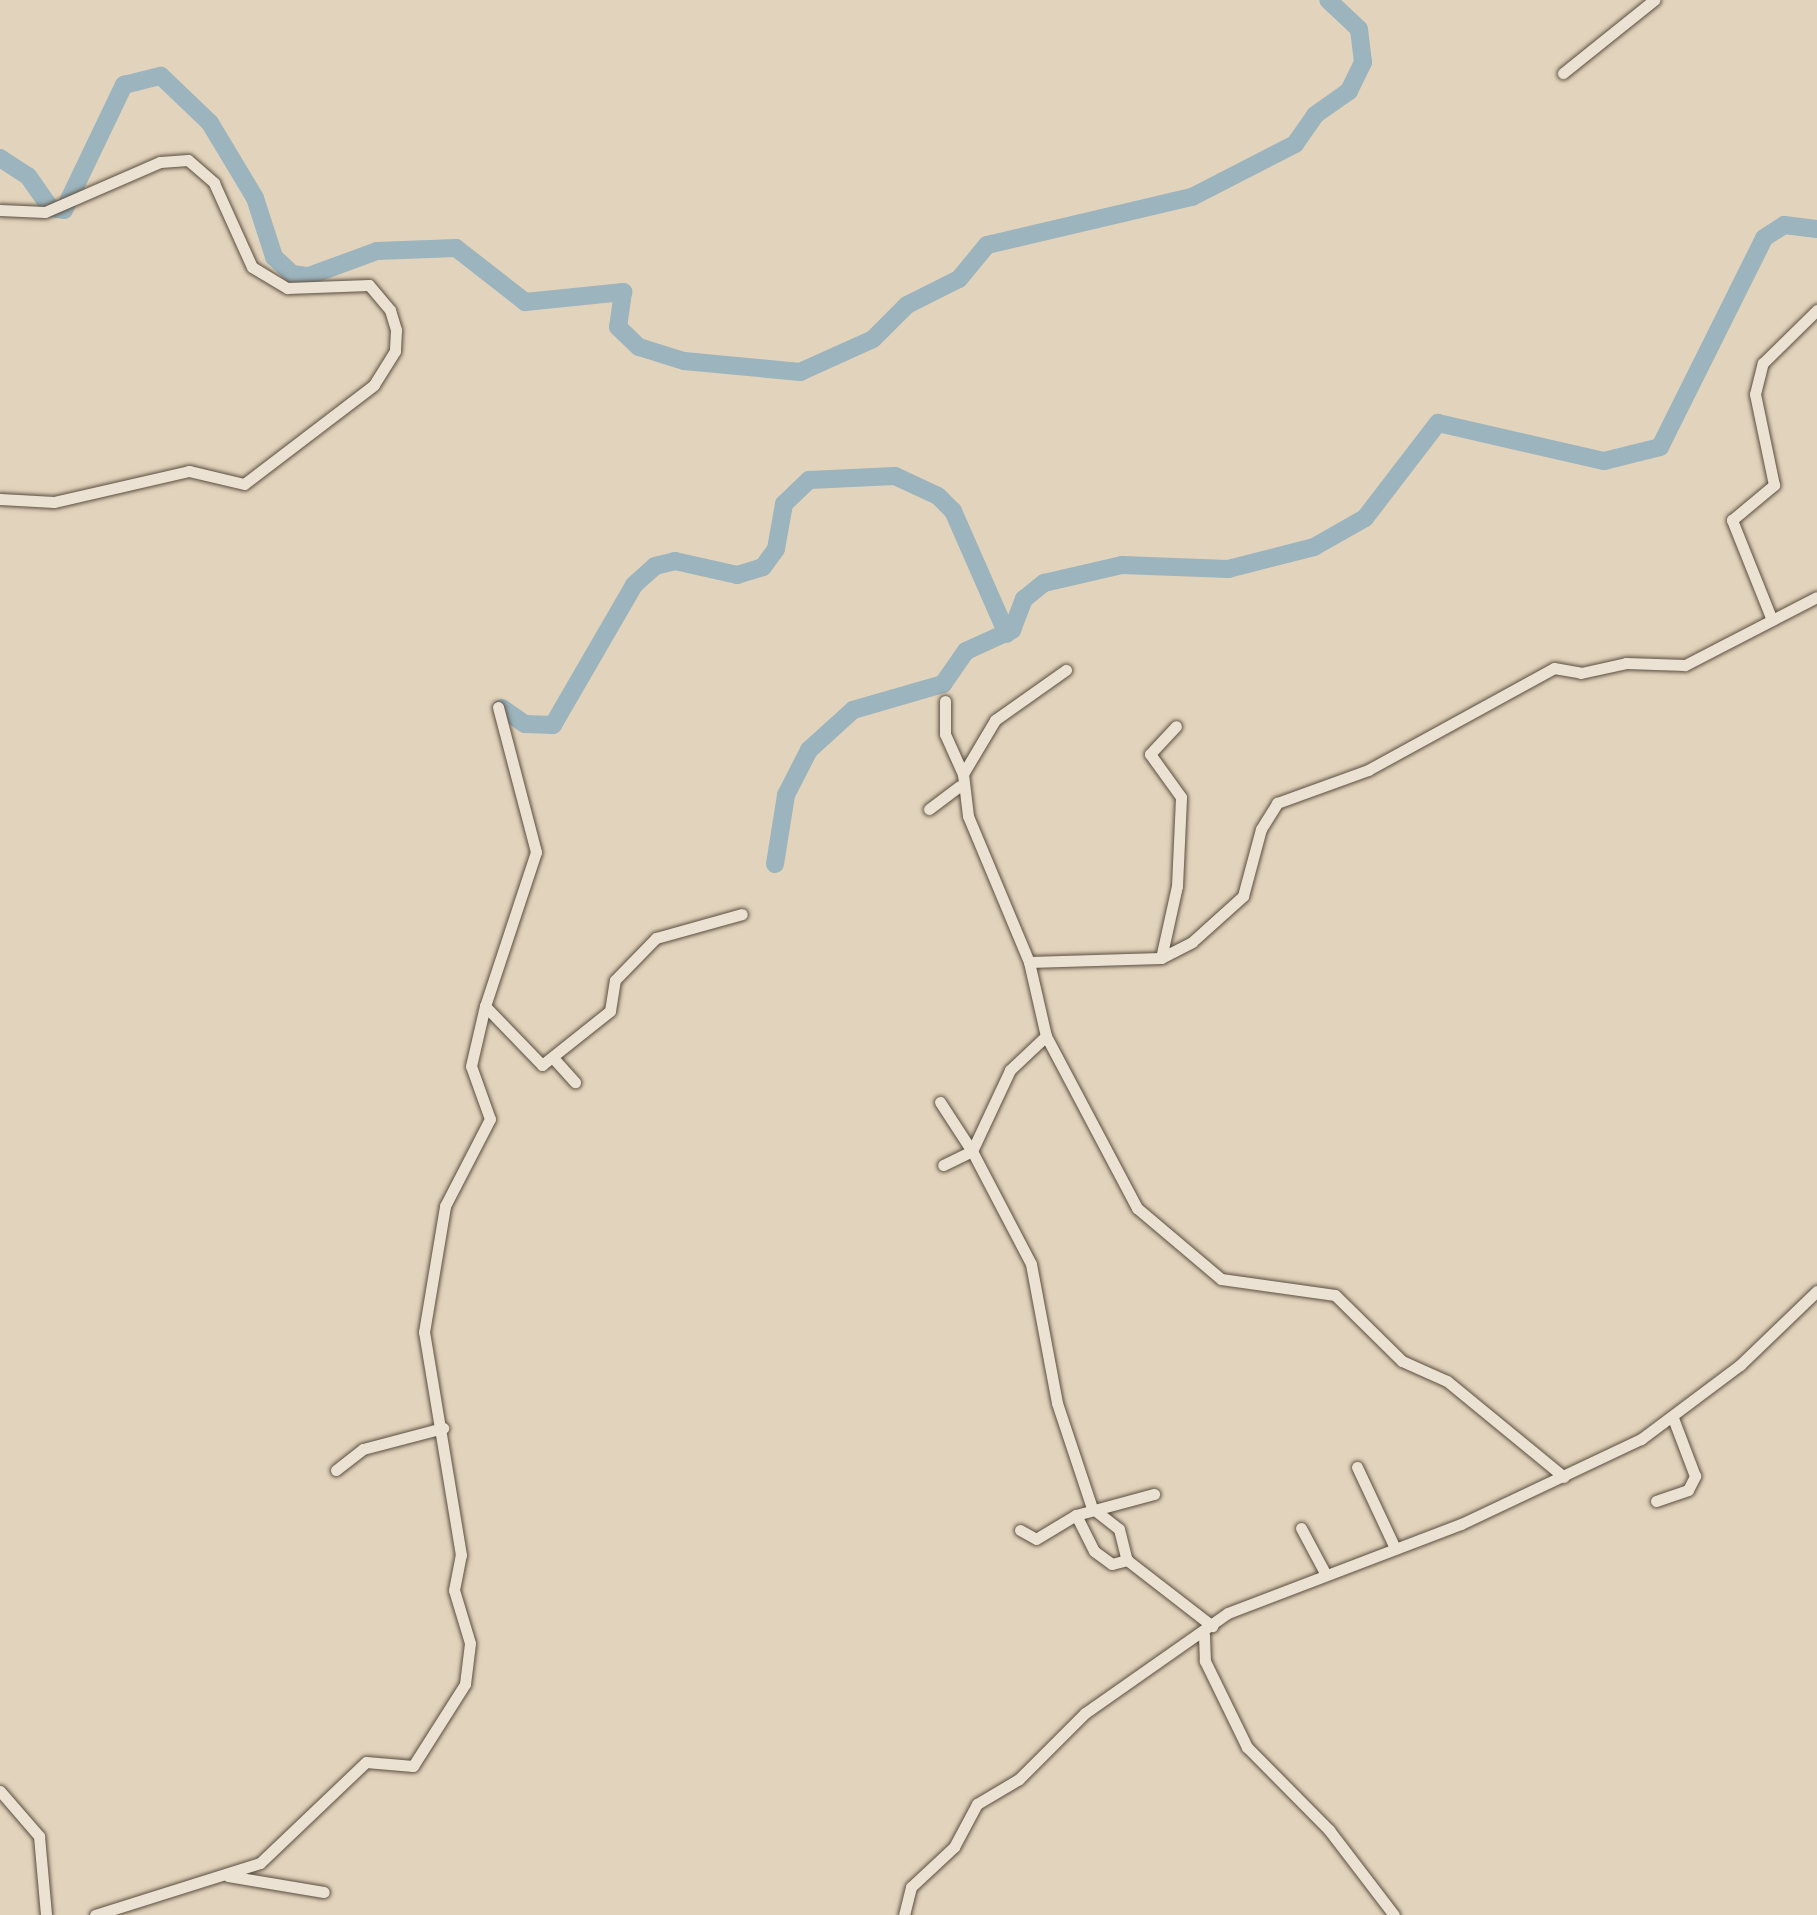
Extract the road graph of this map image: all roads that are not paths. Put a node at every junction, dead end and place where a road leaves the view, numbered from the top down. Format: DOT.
graph roads {
  1 [pos="1654,0"];
  2 [pos="1563,73"];
  3 [pos="0,210"];
  4 [pos="1817,310"];
  5 [pos="0,499"];
  6 [pos="1817,597"];
  7 [pos="1772,620"];
  8 [pos="1066,670"];
  9 [pos="945,701"];
  10 [pos="498,707"];
  11 [pos="1176,726"];
  12 [pos="961,780"];
  13 [pos="929,809"];
  14 [pos="742,914"];
  15 [pos="1161,958"];
  16 [pos="1029,962"];
  17 [pos="485,1006"];
  18 [pos="1046,1036"];
  19 [pos="555,1060"];
  20 [pos="575,1082"];
  21 [pos="940,1102"];
  22 [pos="972,1151"];
  23 [pos="943,1165"];
  24 [pos="1817,1291"];
  25 [pos="1673,1418"];
  26 [pos="443,1428"];
  27 [pos="1357,1467"];
  28 [pos="336,1470"];
  29 [pos="1564,1477"];
  30 [pos="1154,1494"];
  31 [pos="1656,1501"];
  32 [pos="1092,1508"];
  33 [pos="1076,1515"];
  34 [pos="1301,1528"];
  35 [pos="1020,1530"];
  36 [pos="1394,1546"];
  37 [pos="1127,1560"];
  38 [pos="1325,1573"];
  39 [pos="1208,1631"];
  40 [pos="0,1791"];
  41 [pos="227,1876"];
  42 [pos="324,1892"];
  43 [pos="46,1915"];
  44 [pos="95,1915"];
  45 [pos="904,1915"];
  46 [pos="1394,1915"];
  1 -- 2 [label="street"];
  3 -- 5 [label="street"];
  4 -- 7 [label="street"];
  6 -- 7 [label="street"];
  7 -- 15 [label="street"];
  8 -- 12 [label="street"];
  9 -- 12 [label="street"];
  10 -- 17 [label="street"];
  11 -- 15 [label="street"];
  12 -- 13 [label="street"];
  12 -- 16 [label="street"];
  14 -- 19 [label="street"];
  15 -- 16 [label="street"];
  16 -- 18 [label="street"];
  17 -- 19 [label="street"];
  17 -- 26 [label="street"];
  18 -- 22 [label="street"];
  18 -- 29 [label="street"];
  19 -- 20 [label="street"];
  21 -- 22 [label="street"];
  22 -- 23 [label="street"];
  22 -- 32 [label="street"];
  24 -- 25 [label="street"];
  25 -- 29 [label="street"];
  25 -- 31 [label="street"];
  26 -- 28 [label="street"];
  26 -- 41 [label="street"];
  27 -- 36 [label="street"];
  29 -- 36 [label="street"];
  30 -- 32 [label="street"];
  32 -- 33 [label="street"];
  32 -- 37 [label="street"];
  33 -- 35 [label="street"];
  33 -- 37 [label="street"];
  34 -- 38 [label="street"];
  36 -- 38 [label="street"];
  37 -- 39 [label="street"];
  38 -- 39 [label="street"];
  39 -- 45 [label="street"];
  39 -- 46 [label="street"];
  40 -- 43 [label="street"];
  41 -- 42 [label="street"];
  41 -- 44 [label="street"];
}
